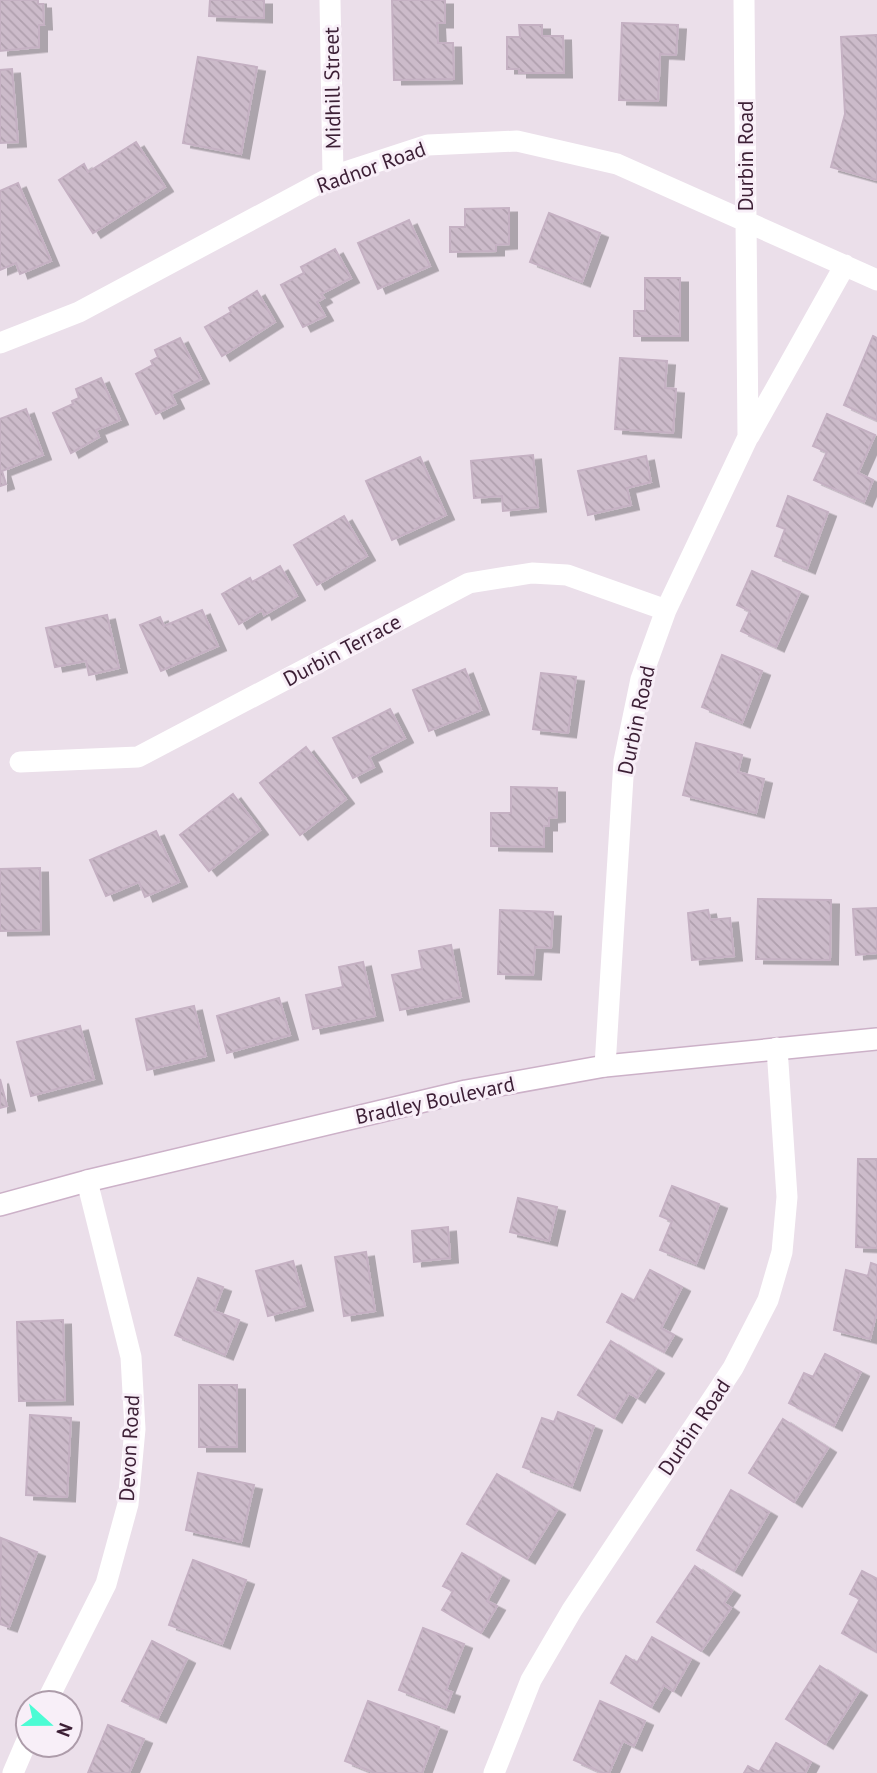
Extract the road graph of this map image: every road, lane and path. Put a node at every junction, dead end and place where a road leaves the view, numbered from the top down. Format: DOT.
graph roads {
  1 [pos="330,0"];
  2 [pos="744,0"];
  3 [pos="333,176"];
  4 [pos="745,221"];
  5 [pos="845,265"];
  6 [pos="877,280"];
  7 [pos="0,342"];
  8 [pos="748,438"];
  9 [pos="666,610"];
  10 [pos="20,762"];
  11 [pos="877,1039"];
  12 [pos="777,1048"];
  13 [pos="605,1066"];
  14 [pos="87,1181"];
  15 [pos="0,1205"];
  16 [pos="53,1689"];
  17 [pos="494,1773"];
  1 -- 3 [label="street, Midhill Street"];
  2 -- 4 [label="street, Durbin Road"];
  3 -- 4 [label="street, Radnor Road"];
  3 -- 7 [label="street, Radnor Road"];
  4 -- 5 [label="street, Radnor Road"];
  4 -- 8 [label="street, Durbin Road"];
  5 -- 6 [label="street, Radnor Road"];
  5 -- 8 [label="street, Durbin Road"];
  8 -- 9 [label="street, Durbin Road"];
  9 -- 10 [label="street, Durbin Terrace"];
  9 -- 13 [label="street, Durbin Road"];
  11 -- 12 [label="street, Bradley Boulevard"];
  12 -- 13 [label="street, Bradley Boulevard"];
  12 -- 17 [label="street, Durbin Road"];
  13 -- 14 [label="street, Bradley Boulevard"];
  14 -- 15 [label="street, Bradley Boulevard"];
  14 -- 16 [label="street, Devon Road"];
}
